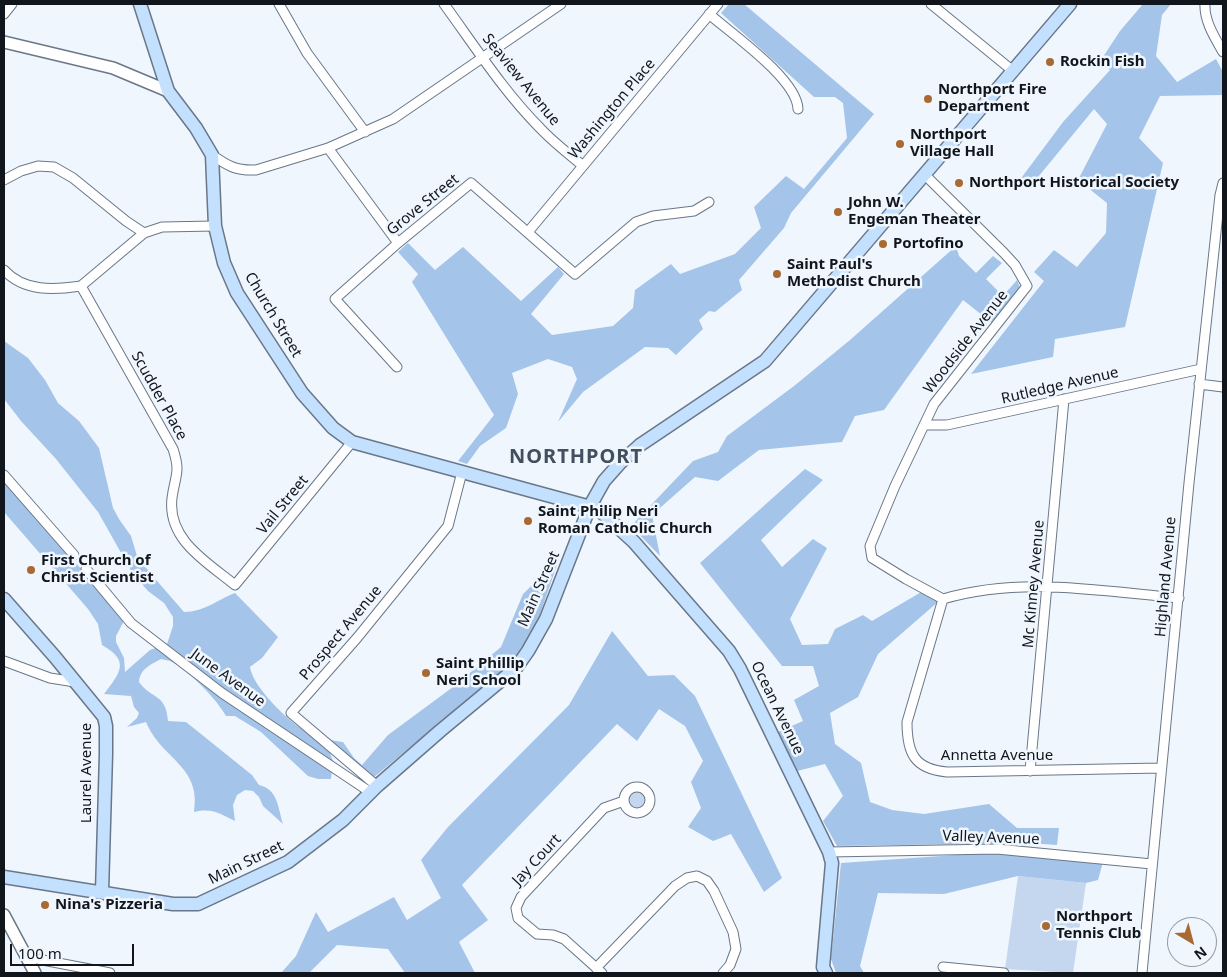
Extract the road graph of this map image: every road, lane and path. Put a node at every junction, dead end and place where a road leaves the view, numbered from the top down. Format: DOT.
graph roads {
  1 [pos="12,4"];
  2 [pos="140,4"];
  3 [pos="279,4"];
  4 [pos="444,4"];
  5 [pos="561,4"];
  6 [pos="718,4"];
  7 [pos="931,4"];
  8 [pos="1070,4"];
  9 [pos="1205,4"];
  10 [pos="4,14"];
  11 [pos="709,14"];
  12 [pos="4,42"];
  13 [pos="1223,52"];
  14 [pos="483,58"];
  15 [pos="1013,71"];
  16 [pos="168,91"];
  17 [pos="798,109"];
  18 [pos="365,132"];
  19 [pos="328,148"];
  20 [pos="212,155"];
  21 [pos="583,166"];
  22 [pos="924,174"];
  23 [pos="4,180"];
  24 [pos="1223,183"];
  25 [pos="709,202"];
  26 [pos="215,226"];
  27 [pos="528,232"];
  28 [pos="144,233"];
  29 [pos="398,243"];
  30 [pos="4,270"];
  31 [pos="81,286"];
  32 [pos="397,367"];
  33 [pos="1200,369"];
  34 [pos="1199,384"];
  35 [pos="1223,387"];
  36 [pos="1064,399"];
  37 [pos="925,425"];
  38 [pos="352,442"];
  39 [pos="462,472"];
  40 [pos="4,475"];
  41 [pos="590,506"];
  42 [pos="74,555"];
  43 [pos="86,569"];
  44 [pos="235,585"];
  45 [pos="1048,586"];
  46 [pos="1178,598"];
  47 [pos="4,599"];
  48 [pos="943,599"];
  49 [pos="4,661"];
  50 [pos="75,682"];
  51 [pos="1161,768"];
  52 [pos="1030,770"];
  53 [pos="374,789"];
  54 [pos="624,801"];
  55 [pos="829,852"];
  56 [pos="1152,864"];
  57 [pos="4,877"];
  58 [pos="102,892"];
  59 [pos="4,915"];
  60 [pos="27,957"];
  61 [pos="943,967"];
  62 [pos="599,971"];
  63 [pos="36,973"];
  64 [pos="110,973"];
  65 [pos="722,973"];
  66 [pos="826,973"];
  67 [pos="1004,973"];
  68 [pos="1142,973"];
  1 -- 10 [label="street"];
  2 -- 16 [label="main road"];
  3 -- 18 [label="street"];
  4 -- 14 [label="street, Seaview Avenue"];
  5 -- 14 [label="street"];
  6 -- 11 [label="street, Washington Place"];
  7 -- 15 [label="street"];
  8 -- 15 [label="main road, Main Street"];
  9 -- 13 [label="street"];
  11 -- 17 [label="street"];
  11 -- 21 [label="street, Washington Place"];
  12 -- 16 [label="street, Church Street"];
  14 -- 18 [label="street"];
  14 -- 21 [label="street, Seaview Avenue"];
  15 -- 22 [label="main road, Main Street"];
  16 -- 20 [label="main road, Church Street"];
  18 -- 19 [label="street"];
  19 -- 20 [label="street"];
  19 -- 29 [label="street"];
  20 -- 26 [label="main road, Church Street"];
  21 -- 27 [label="street, Washington Place"];
  22 -- 37 [label="street, Woodside Avenue"];
  22 -- 41 [label="main road, Main Street"];
  23 -- 28 [label="street"];
  24 -- 33 [label="street, Highland Avenue"];
  25 -- 27 [label="street, Grove Street"];
  26 -- 28 [label="street"];
  26 -- 38 [label="main road, Church Street"];
  27 -- 29 [label="street, Grove Street"];
  28 -- 31 [label="street"];
  29 -- 32 [label="street, Grove Street"];
  30 -- 31 [label="street"];
  31 -- 44 [label="street, Scudder Place"];
  33 -- 34 [label="street, Highland Avenue"];
  33 -- 36 [label="street, Rutledge Avenue"];
  34 -- 35 [label="street"];
  34 -- 46 [label="street, Highland Avenue"];
  36 -- 37 [label="street, Rutledge Avenue"];
  36 -- 45 [label="street, Mc Kinney Avenue"];
  37 -- 48 [label="street, Woodside Avenue"];
  38 -- 39 [label="main road, Church Street"];
  38 -- 44 [label="street, Vail Street"];
  39 -- 41 [label="main road, Church Street"];
  39 -- 53 [label="street, Prospect Avenue"];
  40 -- 42 [label="street"];
  41 -- 53 [label="main road, Main Street"];
  41 -- 55 [label="main road, Ocean Avenue"];
  43 -- 53 [label="street, June Avenue"];
  45 -- 46 [label="street"];
  45 -- 48 [label="street"];
  45 -- 52 [label="street, Mc Kinney Avenue"];
  46 -- 51 [label="street, Highland Avenue"];
  47 -- 50 [label="main road, Laurel Avenue"];
  48 -- 52 [label="street, Annetta Avenue"];
  49 -- 50 [label="street"];
  50 -- 58 [label="main road, Laurel Avenue"];
  51 -- 52 [label="street, Annetta Avenue"];
  51 -- 56 [label="street, Highland Avenue"];
  53 -- 58 [label="main road, Main Street"];
  54 -- 62 [label="street, Jay Court"];
  55 -- 56 [label="street, Valley Avenue"];
  55 -- 66 [label="main road, Ocean Avenue"];
  56 -- 68 [label="street, Highland Avenue"];
  57 -- 58 [label="main road, Main Street"];
  59 -- 60 [label="street"];
  60 -- 63 [label="street"];
  60 -- 64 [label="street"];
  61 -- 67 [label="street"];
  62 -- 65 [label="street"];
}
